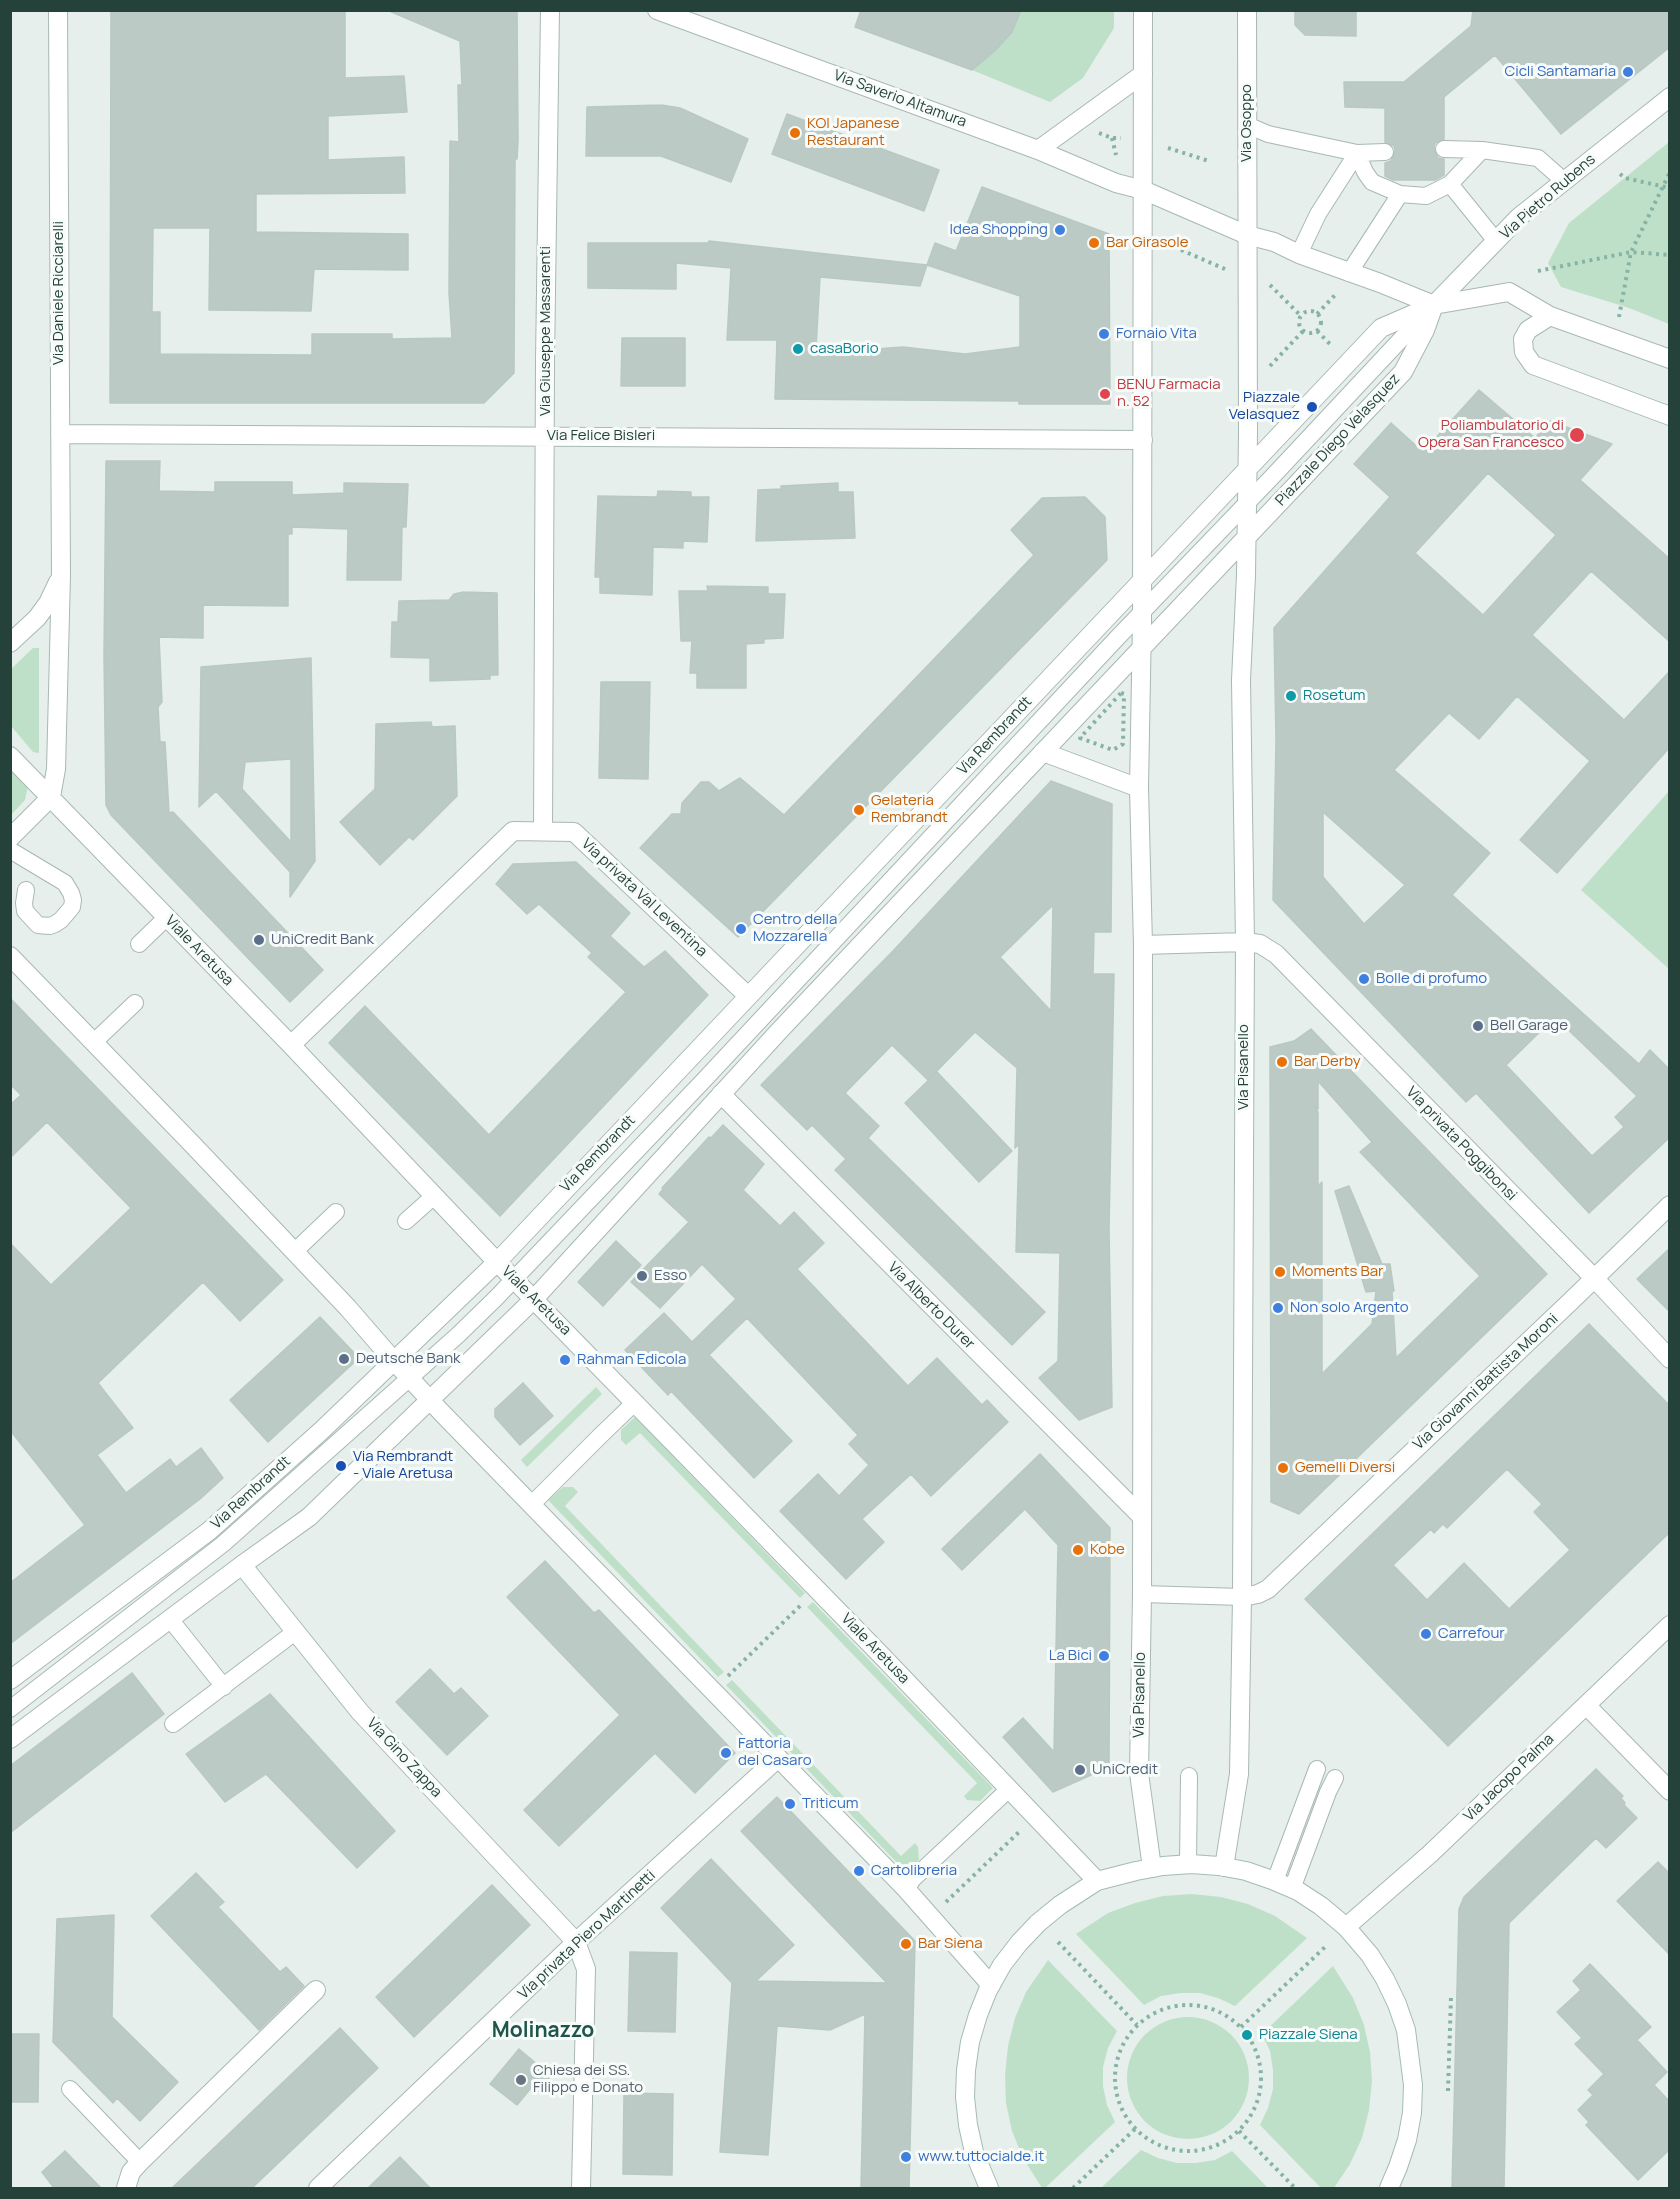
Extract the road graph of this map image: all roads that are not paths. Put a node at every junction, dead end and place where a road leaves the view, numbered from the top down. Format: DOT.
graph roads {
  1 [pos="58,10"];
  2 [pos="549,10"];
  3 [pos="657,10"];
  4 [pos="1143,10"];
  5 [pos="1247,10"];
  6 [pos="1143,74"];
  7 [pos="1670,97"];
  8 [pos="1247,125"];
  9 [pos="1444,149"];
  10 [pos="1038,150"];
  11 [pos="1482,150"];
  12 [pos="1385,152"];
  13 [pos="1357,153"];
  14 [pos="1564,181"];
  15 [pos="1450,184"];
  16 [pos="1143,190"];
  17 [pos="1400,194"];
  18 [pos="1247,235"];
  19 [pos="1496,241"];
  20 [pos="1299,254"];
  21 [pos="1349,273"];
  22 [pos="1434,305"];
  23 [pos="1550,316"];
  24 [pos="1670,359"];
  25 [pos="1670,416"];
  26 [pos="60,434"];
  27 [pos="545,436"];
  28 [pos="1143,440"];
  29 [pos="1247,470"];
  30 [pos="1247,502"];
  31 [pos="1246,536"];
  32 [pos="61,575"];
  33 [pos="1142,580"];
  34 [pos="1142,613"];
  35 [pos="10,643"];
  36 [pos="1142,647"];
  37 [pos="1043,752"];
  38 [pos="10,756"];
  39 [pos="1139,788"];
  40 [pos="51,797"];
  41 [pos="543,831"];
  42 [pos="10,838"];
  43 [pos="10,850"];
  44 [pos="26,890"];
  45 [pos="167,917"];
  46 [pos="1245,942"];
  47 [pos="139,944"];
  48 [pos="1143,945"];
  49 [pos="10,956"];
  50 [pos="748,996"];
  51 [pos="135,1003"];
  52 [pos="95,1041"];
  53 [pos="291,1045"];
  54 [pos="721,1094"];
  55 [pos="434,1196"];
  56 [pos="1670,1205"];
  57 [pos="336,1212"];
  58 [pos="406,1221"];
  59 [pos="294,1252"];
  60 [pos="497,1262"];
  61 [pos="1594,1278"];
  62 [pos="514,1279"];
  63 [pos="534,1299"];
  64 [pos="1670,1359"];
  65 [pos="393,1360"];
  66 [pos="409,1378"];
  67 [pos="429,1399"];
  68 [pos="637,1404"];
  69 [pos="531,1505"];
  70 [pos="1142,1517"];
  71 [pos="242,1564"];
  72 [pos="1142,1594"];
  73 [pos="1242,1597"];
  74 [pos="170,1618"];
  75 [pos="1670,1625"];
  76 [pos="295,1632"];
  77 [pos="10,1680"];
  78 [pos="224,1687"];
  79 [pos="1586,1705"];
  80 [pos="10,1709"];
  81 [pos="173,1724"];
  82 [pos="10,1739"];
  83 [pos="778,1758"];
  84 [pos="1317,1769"];
  85 [pos="1189,1776"];
  86 [pos="1335,1778"];
  87 [pos="1009,1788"];
  88 [pos="1670,1791"];
  89 [pos="1188,1864"];
  90 [pos="1224,1867"];
  91 [pos="1152,1868"];
  92 [pos="1097,1881"];
  93 [pos="1275,1881"];
  94 [pos="906,1889"];
  95 [pos="1292,1889"];
  96 [pos="1346,1927"];
  97 [pos="576,1942"];
  98 [pos="991,1985"];
  99 [pos="316,1990"];
  100 [pos="70,2089"];
  101 [pos="140,2162"];
  102 [pos="985,2185"];
  103 [pos="126,2188"];
  104 [pos="318,2188"];
  105 [pos="580,2188"];
  106 [pos="1389,2188"];
  1 -- 26 [label="street, Via Daniele Ricciarelli"];
  2 -- 27 [label="street, Via Giuseppe Massarenti"];
  3 -- 10 [label="street, Via Saverio Altamura"];
  4 -- 6 [label="street"];
  5 -- 8 [label="street, Via Osoppo"];
  6 -- 10 [label="street"];
  6 -- 16 [label="street"];
  7 -- 14 [label="street, Via Pietro Rubens"];
  8 -- 13 [label="lane"];
  8 -- 18 [label="street, Via Osoppo"];
  9 -- 11 [label="lane"];
  10 -- 16 [label="street, Via Saverio Altamura"];
  11 -- 14 [label="lane"];
  11 -- 15 [label="lane"];
  12 -- 13 [label="lane"];
  13 -- 17 [label="lane"];
  13 -- 20 [label="lane"];
  14 -- 19 [label="street, Via Pietro Rubens"];
  15 -- 17 [label="lane"];
  15 -- 19 [label="lane"];
  16 -- 18 [label="street"];
  16 -- 28 [label="street"];
  17 -- 21 [label="lane"];
  18 -- 20 [label="street"];
  18 -- 29 [label="street"];
  19 -- 22 [label="street, Via Pietro Rubens"];
  20 -- 21 [label="street"];
  21 -- 22 [label="street"];
  22 -- 23 [label="street"];
  22 -- 29 [label="street"];
  22 -- 30 [label="lane, Piazzale Diego Velasquez"];
  22 -- 31 [label="street, Piazzale Diego Velasquez"];
  23 -- 24 [label="street"];
  23 -- 25 [label="street"];
  26 -- 27 [label="street, Via Felice Bisleri"];
  26 -- 32 [label="street, Via Daniele Ricciarelli"];
  27 -- 28 [label="street, Via Felice Bisleri"];
  27 -- 41 [label="street, Via Giuseppe Massarenti"];
  28 -- 33 [label="street"];
  29 -- 30 [label="street"];
  29 -- 33 [label="street"];
  30 -- 31 [label="street"];
  30 -- 34 [label="lane, Piazzale Diego Velasquez"];
  31 -- 36 [label="street, Piazzale Diego Velasquez"];
  31 -- 46 [label="street, Via Pisanello"];
  32 -- 35 [label="street, Via Daniele Ricciarelli"];
  32 -- 40 [label="street, Via Daniele Ricciarelli"];
  33 -- 34 [label="street"];
  33 -- 50 [label="street, Via Rembrandt"];
  34 -- 36 [label="street"];
  34 -- 62 [label="lane, Via Rembrandt"];
  36 -- 37 [label="street"];
  36 -- 39 [label="street, Via Pisanello"];
  37 -- 39 [label="street"];
  37 -- 54 [label="street"];
  38 -- 40 [label="street, Viale Aretusa"];
  39 -- 48 [label="street, Via Pisanello"];
  40 -- 42 [label="street"];
  40 -- 45 [label="street, Viale Aretusa"];
  41 -- 50 [label="street, Via privata Val Leventina"];
  41 -- 53 [label="street, Via privata Val Leventina"];
  43 -- 44 [label="lane"];
  45 -- 47 [label="lane"];
  45 -- 53 [label="street, Viale Aretusa"];
  46 -- 48 [label="street"];
  46 -- 61 [label="street, Via privata Poggibonsi"];
  46 -- 73 [label="street, Via Pisanello"];
  48 -- 70 [label="street, Via Pisanello"];
  49 -- 52 [label="street"];
  50 -- 60 [label="street, Via Rembrandt"];
  51 -- 52 [label="lane"];
  52 -- 59 [label="street"];
  53 -- 55 [label="street, Viale Aretusa"];
  54 -- 63 [label="street"];
  54 -- 70 [label="street, Via Alberto Durer"];
  55 -- 58 [label="lane"];
  55 -- 60 [label="street, Viale Aretusa"];
  56 -- 61 [label="street, Via Giovanni Battista Moroni"];
  57 -- 59 [label="lane"];
  59 -- 65 [label="street"];
  60 -- 62 [label="street, Viale Aretusa"];
  60 -- 65 [label="street, Via Rembrandt"];
  61 -- 64 [label="street, Via privata Poggibonsi"];
  61 -- 73 [label="street, Via Giovanni Battista Moroni"];
  62 -- 63 [label="street, Viale Aretusa"];
  62 -- 66 [label="lane, Via Rembrandt"];
  63 -- 67 [label="street"];
  63 -- 68 [label="street, Viale Aretusa"];
  65 -- 66 [label="street"];
  65 -- 77 [label="street, Via Rembrandt"];
  66 -- 67 [label="street"];
  66 -- 80 [label="lane, Via Rembrandt"];
  67 -- 69 [label="street"];
  67 -- 71 [label="street"];
  68 -- 69 [label="lane"];
  68 -- 87 [label="street, Viale Aretusa"];
  69 -- 83 [label="street"];
  70 -- 72 [label="street, Via Pisanello"];
  71 -- 74 [label="street"];
  71 -- 76 [label="street, Via Gino Zappa"];
  72 -- 73 [label="lane"];
  72 -- 91 [label="street, Via Pisanello"];
  73 -- 90 [label="street, Via Pisanello"];
  74 -- 78 [label="lane"];
  74 -- 82 [label="street"];
  75 -- 79 [label="street, Via Jacopo Palma"];
  76 -- 78 [label="lane"];
  76 -- 97 [label="street, Via Gino Zappa"];
  78 -- 81 [label="lane"];
  79 -- 88 [label="street"];
  79 -- 96 [label="street, Via Jacopo Palma"];
  83 -- 94 [label="street"];
  83 -- 97 [label="street, Via privata Piero Martinetti"];
  84 -- 93 [label="lane"];
  85 -- 89 [label="lane"];
  86 -- 95 [label="lane"];
  87 -- 92 [label="street, Viale Aretusa"];
  87 -- 94 [label="lane"];
  89 -- 90 [label="street"];
  89 -- 91 [label="street"];
  90 -- 93 [label="street"];
  91 -- 92 [label="street"];
  92 -- 98 [label="street"];
  93 -- 95 [label="street"];
  94 -- 98 [label="street"];
  95 -- 96 [label="street"];
  96 -- 106 [label="street"];
  97 -- 104 [label="street, Via privata Piero Martinetti"];
  97 -- 105 [label="street"];
  98 -- 102 [label="street"];
  99 -- 101 [label="street"];
  100 -- 101 [label="lane"];
  101 -- 103 [label="street"];
}
